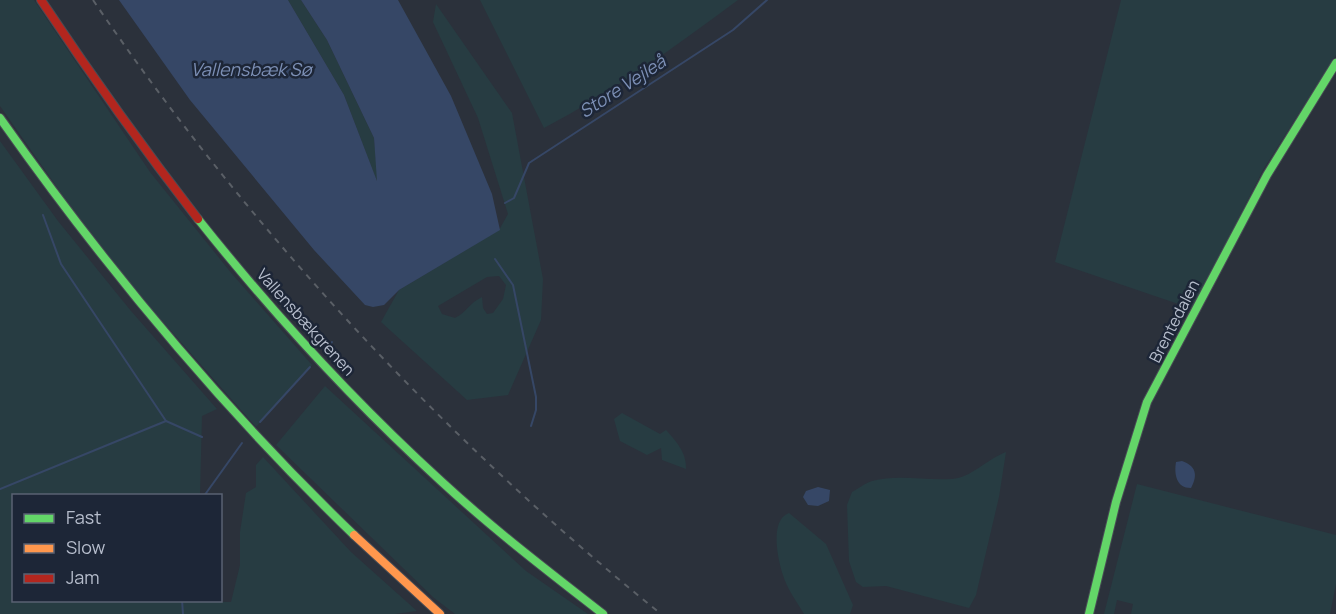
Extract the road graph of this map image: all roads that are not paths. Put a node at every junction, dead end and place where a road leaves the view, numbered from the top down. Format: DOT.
graph roads {
  1 [pos="41,0"];
  2 [pos="1336,63"];
  3 [pos="0,118"];
  4 [pos="440,614"];
  5 [pos="603,614"];
  6 [pos="1089,614"];
  1 -- 5 [label="main road, Vallensbækgrenen"];
  2 -- 6 [label="main road, Brentedalen"];
  3 -- 4 [label="main road"];
}
